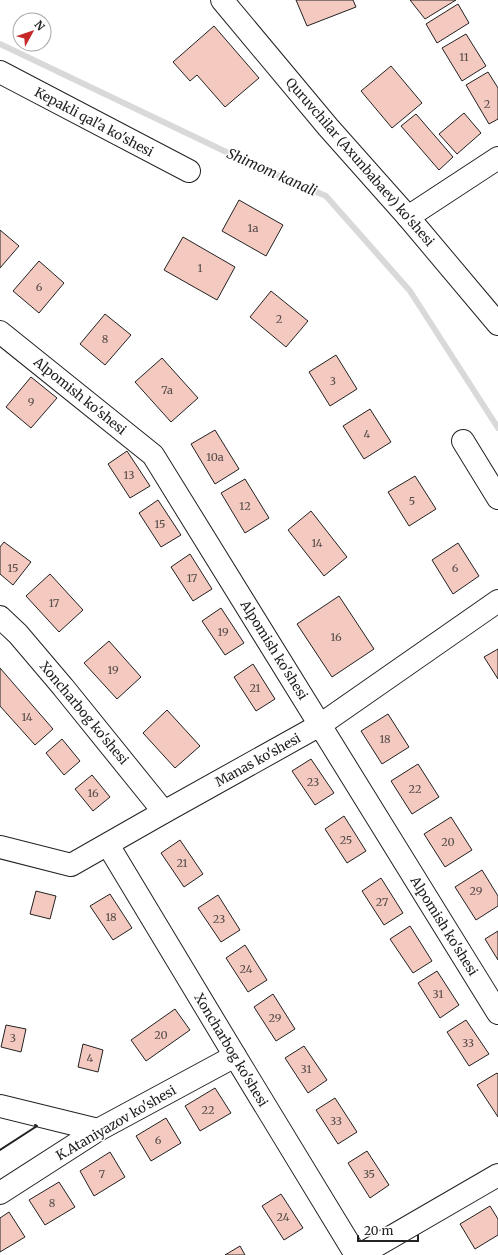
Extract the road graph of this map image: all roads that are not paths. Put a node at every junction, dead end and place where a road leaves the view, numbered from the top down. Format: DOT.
graph roads {
  1 [pos="222,0"];
  2 [pos="0,72"];
  3 [pos="498,158"];
  4 [pos="188,171"];
  5 [pos="408,217"];
  6 [pos="498,324"];
  7 [pos="0,332"];
  8 [pos="463,441"];
  9 [pos="498,498"];
  10 [pos="498,601"];
  11 [pos="0,617"];
  12 [pos="320,725"];
  13 [pos="164,812"];
  14 [pos="108,845"];
  15 [pos="0,847"];
  16 [pos="498,1012"];
  17 [pos="235,1056"];
  18 [pos="0,1106"];
  19 [pos="98,1130"];
  20 [pos="498,1175"];
  21 [pos="0,1193"];
  22 [pos="356,1255"];
  23 [pos="360,1255"];
  1 -- 5 [label="street, Quruvchilar (Axunbabaev) ko'shesi"];
  2 -- 4 [label="street, Kepakli qal'a ko'shesi"];
  3 -- 5 [label="street"];
  5 -- 6 [label="street, Quruvchilar (Axunbabaev) ko'shesi"];
  7 -- 12 [label="street, Alpomish ko'shesi"];
  8 -- 9 [label="street"];
  10 -- 12 [label="street, Manas ko'shesi"];
  11 -- 13 [label="street, Xoncharbog ko'shesi"];
  12 -- 13 [label="street, Manas ko'shesi"];
  12 -- 16 [label="street, Alpomish ko'shesi"];
  13 -- 14 [label="street, Manas ko'shesi"];
  14 -- 15 [label="street, Manas ko'shesi"];
  14 -- 17 [label="street, Xoncharbog ko'shesi"];
  17 -- 19 [label="street, K.Ataniyazov ko'shesi"];
  17 -- 22 [label="street, Xoncharbog ko'shesi"];
  18 -- 19 [label="street"];
  19 -- 21 [label="street, K.Ataniyazov ko'shesi"];
  20 -- 23 [label="street"];
}
